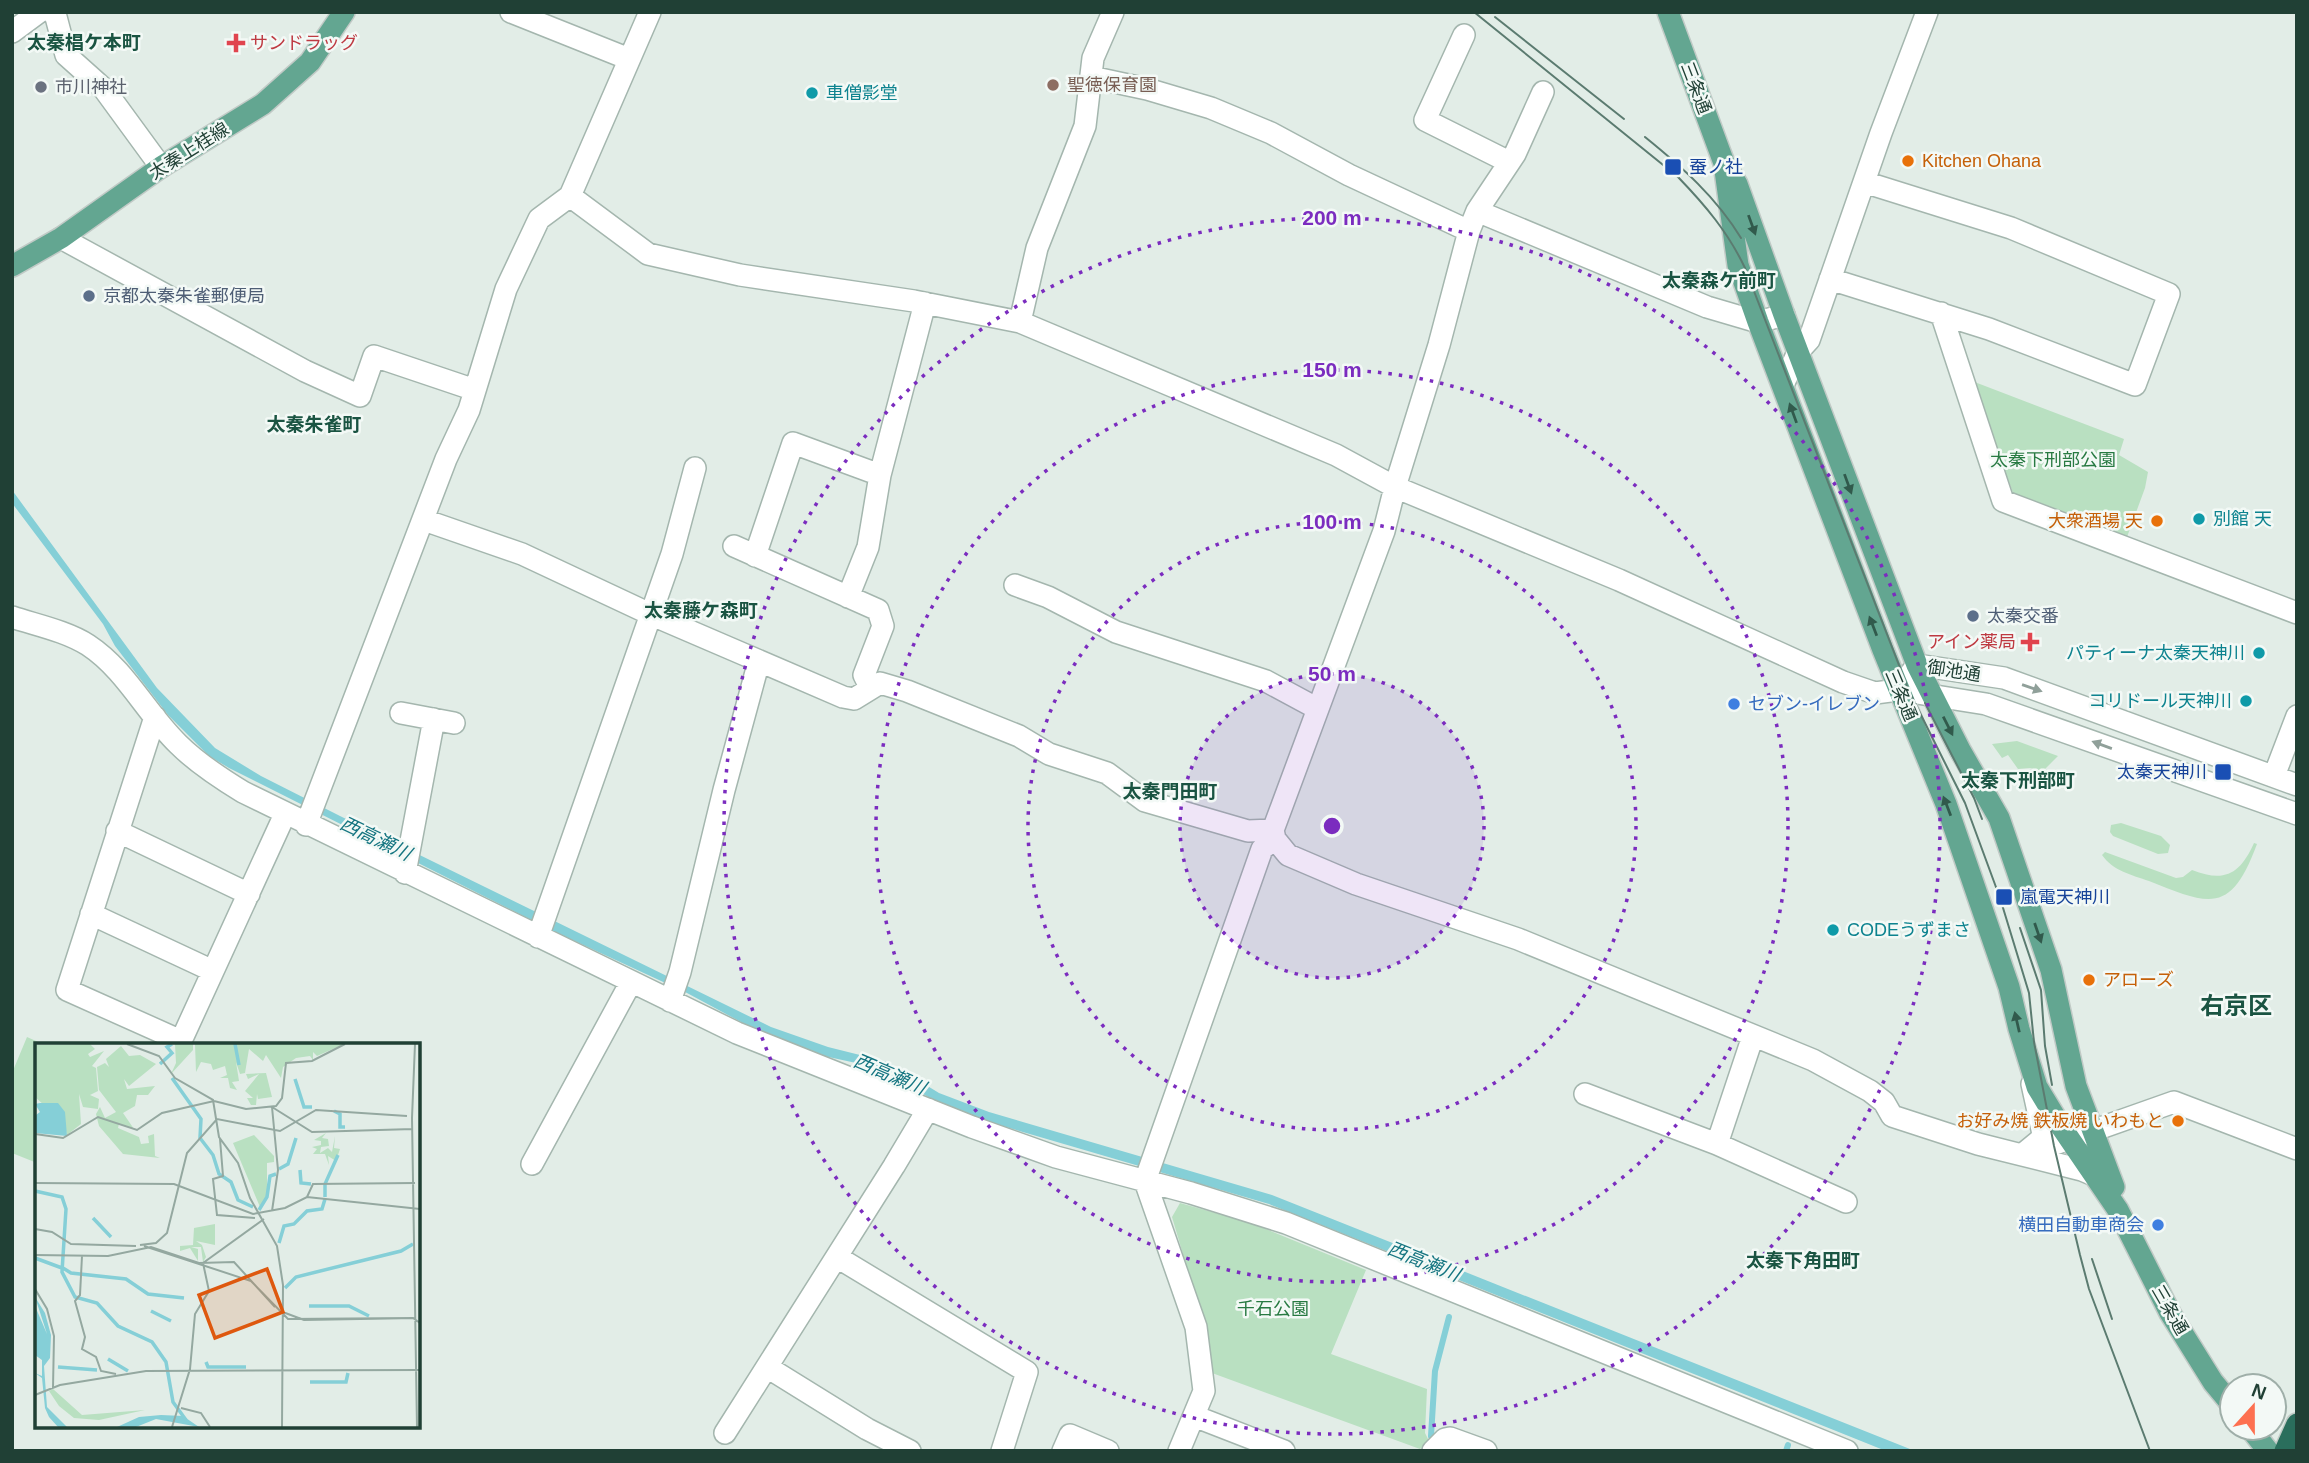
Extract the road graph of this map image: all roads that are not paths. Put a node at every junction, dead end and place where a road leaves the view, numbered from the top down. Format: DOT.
graph roads {
  1 [pos="39,12"];
  2 [pos="52,12"];
  3 [pos="344,12"];
  4 [pos="511,12"];
  5 [pos="650,12"];
  6 [pos="1113,12"];
  7 [pos="1668,12"];
  8 [pos="1927,12"];
  9 [pos="12,32"];
  10 [pos="1464,35"];
  11 [pos="629,59"];
  12 [pos="1090,77"];
  13 [pos="1544,92"];
  14 [pos="1509,162"];
  15 [pos="1724,163"];
  16 [pos="161,167"];
  17 [pos="1864,182"];
  18 [pos="569,196"];
  19 [pos="1477,211"];
  20 [pos="1469,231"];
  21 [pos="61,238"];
  22 [pos="12,266"];
  23 [pos="1830,279"];
  24 [pos="925,303"];
  25 [pos="1941,313"];
  26 [pos="1784,315"];
  27 [pos="1020,322"];
  28 [pos="1758,322"];
  29 [pos="1798,352"];
  30 [pos="1783,385"];
  31 [pos="475,390"];
  32 [pos="695,468"];
  33 [pos="880,475"];
  34 [pos="1395,486"];
  35 [pos="424,520"];
  36 [pos="734,546"];
  37 [pos="755,556"];
  38 [pos="1016,585"];
  39 [pos="848,597"];
  40 [pos="2297,613"];
  41 [pos="650,614"];
  42 [pos="12,617"];
  43 [pos="759,661"];
  44 [pos="1917,665"];
  45 [pos="870,687"];
  46 [pos="1898,690"];
  47 [pos="1932,695"];
  48 [pos="1318,709"];
  49 [pos="401,713"];
  50 [pos="2297,716"];
  51 [pos="155,717"];
  52 [pos="2274,776"];
  53 [pos="2297,785"];
  54 [pos="311,813"];
  55 [pos="285,814"];
  56 [pos="2297,814"];
  57 [pos="117,831"];
  58 [pos="1274,835"];
  59 [pos="408,859"];
  60 [pos="249,894"];
  61 [pos="91,914"];
  62 [pos="542,925"];
  63 [pos="213,971"];
  64 [pos="631,982"];
  65 [pos="675,987"];
  66 [pos="1753,1036"];
  67 [pos="2031,1067"];
  68 [pos="1585,1094"];
  69 [pos="928,1109"];
  70 [pos="2091,1130"];
  71 [pos="2070,1139"];
  72 [pos="1717,1144"];
  73 [pos="2297,1149"];
  74 [pos="2022,1155"];
  75 [pos="532,1164"];
  76 [pos="1148,1170"];
  77 [pos="2096,1176"];
  78 [pos="1846,1202"];
  79 [pos="2118,1210"];
  80 [pos="836,1258"];
  81 [pos="767,1367"];
  82 [pos="2218,1388"];
  83 [pos="1194,1416"];
  84 [pos="2297,1424"];
  85 [pos="725,1433"];
  86 [pos="910,1451"];
  87 [pos="1002,1451"];
  88 [pos="1063,1451"];
  89 [pos="1108,1451"];
  90 [pos="1179,1451"];
  91 [pos="1284,1451"];
  92 [pos="1433,1451"];
  93 [pos="1486,1451"];
  94 [pos="1847,1451"];
  95 [pos="2285,1451"];
  1 -- 9 [label="street"];
  2 -- 16 [label="street"];
  3 -- 16 [label="main road, 太秦上桂線"];
  4 -- 11 [label="street"];
  5 -- 11 [label="street"];
  6 -- 12 [label="street"];
  7 -- 15 [label="main road, 三条通"];
  8 -- 17 [label="street"];
  10 -- 14 [label="street"];
  11 -- 18 [label="street"];
  12 -- 20 [label="street"];
  12 -- 27 [label="street"];
  13 -- 14 [label="street"];
  14 -- 19 [label="street"];
  15 -- 26 [label="main road, 三条通, one-way"];
  15 -- 28 [label="main road, 三条通"];
  16 -- 21 [label="main road, 太秦上桂線"];
  17 -- 23 [label="street"];
  17 -- 25 [label="street"];
  18 -- 24 [label="street"];
  18 -- 31 [label="street"];
  19 -- 20 [label="street"];
  19 -- 28 [label="street"];
  20 -- 34 [label="street"];
  21 -- 22 [label="main road, 太秦上桂線"];
  21 -- 31 [label="street"];
  23 -- 25 [label="street"];
  23 -- 29 [label="street"];
  24 -- 27 [label="street"];
  24 -- 33 [label="street"];
  25 -- 40 [label="street"];
  26 -- 28 [label="street"];
  26 -- 29 [label="main road, 三条通"];
  27 -- 34 [label="street"];
  28 -- 30 [label="main road, 三条通"];
  29 -- 30 [label="street"];
  29 -- 44 [label="main road, 三条通, one-way"];
  46 -- 30 [label="main road, 三条通, one-way"];
  31 -- 35 [label="street"];
  32 -- 41 [label="street"];
  33 -- 37 [label="street"];
  33 -- 39 [label="street"];
  34 -- 46 [label="street"];
  34 -- 48 [label="street"];
  35 -- 41 [label="street"];
  35 -- 54 [label="street"];
  36 -- 37 [label="street"];
  37 -- 39 [label="street"];
  38 -- 48 [label="street"];
  39 -- 45 [label="street"];
  41 -- 43 [label="street"];
  41 -- 62 [label="street"];
  42 -- 51 [label="street"];
  43 -- 45 [label="street"];
  43 -- 65 [label="street"];
  44 -- 46 [label="street, 御池通"];
  44 -- 47 [label="main road, 三条通"];
  44 -- 52 [label="street, 御池通, one-way"];
  45 -- 58 [label="street"];
  46 -- 47 [label="street, 御池通"];
  67 -- 46 [label="main road, 三条通, one-way"];
  56 -- 47 [label="street, 御池通, one-way"];
  47 -- 70 [label="main road, 三条通, one-way"];
  48 -- 58 [label="street"];
  49 -- 59 [label="street"];
  50 -- 52 [label="street"];
  51 -- 55 [label="street"];
  51 -- 57 [label="street"];
  52 -- 53 [label="street, 御池通"];
  54 -- 55 [label="street"];
  54 -- 59 [label="street"];
  55 -- 60 [label="street"];
  57 -- 60 [label="street"];
  57 -- 61 [label="street"];
  58 -- 66 [label="street"];
  58 -- 76 [label="street"];
  59 -- 62 [label="street"];
  60 -- 63 [label="street"];
  61 -- 63 [label="street"];
  61 -- 63 [label="street"];
  62 -- 64 [label="street"];
  64 -- 65 [label="street"];
  64 -- 75 [label="street"];
  65 -- 69 [label="street"];
  66 -- 72 [label="street"];
  66 -- 74 [label="street"];
  67 -- 71 [label="main road, 三条通"];
  67 -- 74 [label="street"];
  68 -- 72 [label="street"];
  69 -- 76 [label="street"];
  69 -- 80 [label="street"];
  70 -- 71 [label="street"];
  70 -- 73 [label="street"];
  70 -- 79 [label="main road, 三条通"];
  71 -- 74 [label="street"];
  71 -- 77 [label="main road, 三条通"];
  72 -- 78 [label="street"];
  74 -- 77 [label="street"];
  76 -- 83 [label="street"];
  76 -- 94 [label="street"];
  77 -- 79 [label="main road, 三条通"];
  79 -- 82 [label="main road, 三条通"];
  80 -- 81 [label="street"];
  80 -- 87 [label="street"];
  81 -- 85 [label="street"];
  81 -- 86 [label="street"];
  83 -- 90 [label="street"];
  83 -- 91 [label="street"];
  84 -- 95 [label="highway"];
  88 -- 89 [label="street"];
  92 -- 93 [label="street"];
}
